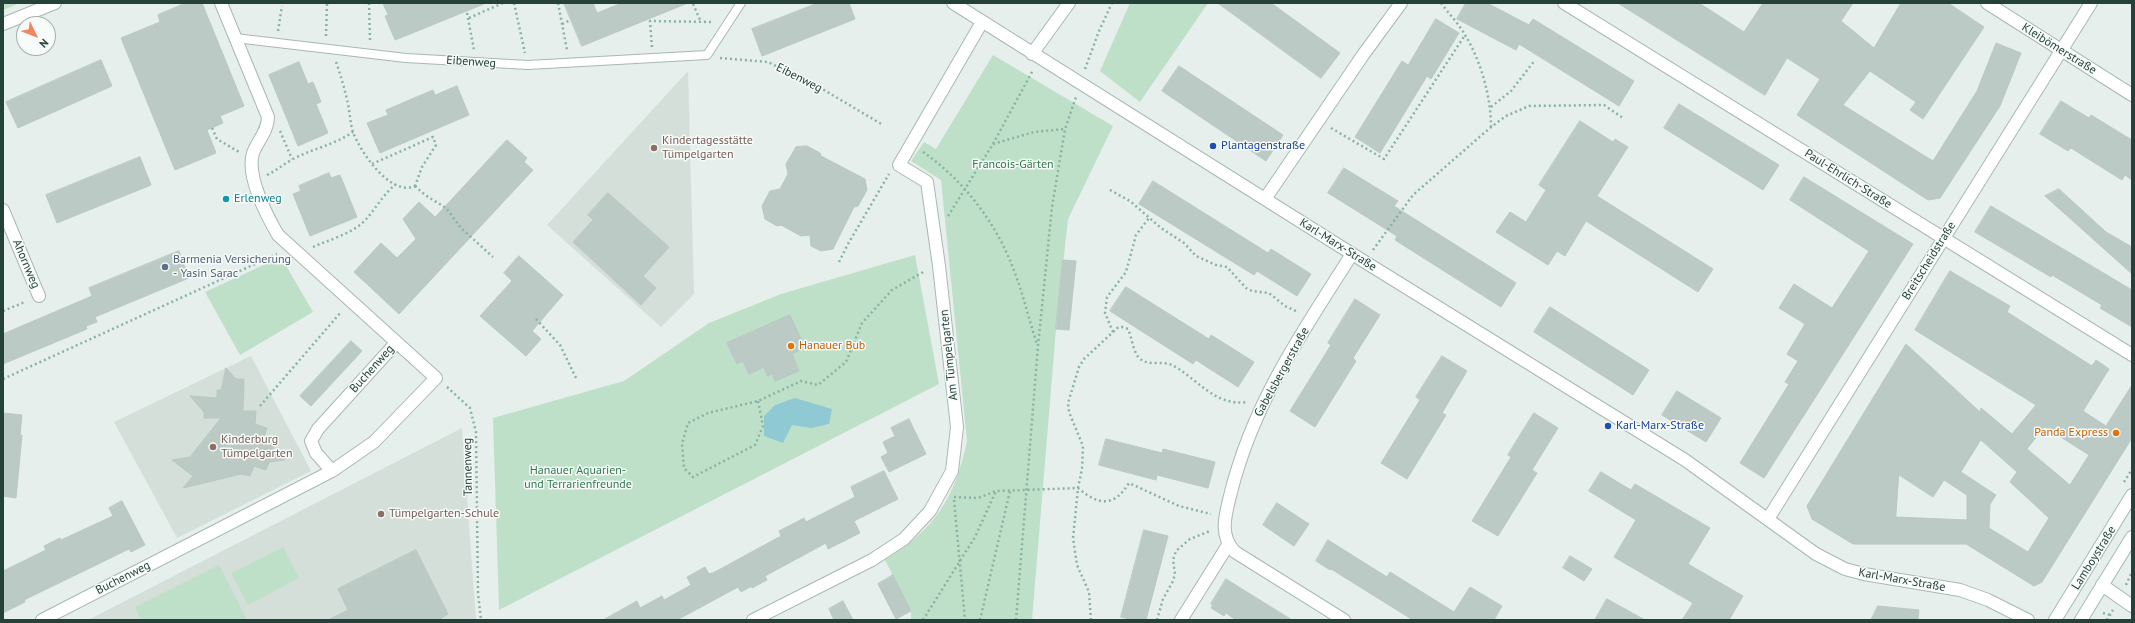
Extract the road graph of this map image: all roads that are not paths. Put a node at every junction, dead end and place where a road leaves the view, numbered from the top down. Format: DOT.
graph roads {
  1 [pos="56,3"];
  2 [pos="221,3"];
  3 [pos="741,3"];
  4 [pos="953,3"];
  5 [pos="1069,3"];
  6 [pos="1400,3"];
  7 [pos="1564,3"];
  8 [pos="1986,3"];
  9 [pos="2091,3"];
  10 [pos="982,22"];
  11 [pos="3,24"];
  12 [pos="235,38"];
  13 [pos="2061,50"];
  14 [pos="1032,54"];
  15 [pos="2132,95"];
  16 [pos="1265,199"];
  17 [pos="3,210"];
  18 [pos="1943,238"];
  19 [pos="1352,254"];
  20 [pos="39,296"];
  21 [pos="396,343"];
  22 [pos="2132,355"];
  23 [pos="332,471"];
  24 [pos="2132,496"];
  25 [pos="1768,519"];
  26 [pos="2132,537"];
  27 [pos="1228,545"];
  28 [pos="2102,585"];
  29 [pos="2132,606"];
  30 [pos="42,620"];
  31 [pos="753,620"];
  32 [pos="1180,620"];
  33 [pos="1344,620"];
  34 [pos="2028,620"];
  35 [pos="2055,620"];
  36 [pos="2081,620"];
  1 -- 11 [label="street"];
  2 -- 12 [label="street"];
  3 -- 12 [label="lane, Eibenweg"];
  4 -- 10 [label="street, Karl-Marx-Straße"];
  5 -- 14 [label="street"];
  6 -- 16 [label="street"];
  7 -- 18 [label="street, Paul-Ehrlich-Straße"];
  8 -- 13 [label="street, Kleibömerstraße"];
  9 -- 13 [label="street, Breitscheidstraße"];
  10 -- 14 [label="street, Karl-Marx-Straße"];
  10 -- 31 [label="street, Am Tümpelgarten"];
  12 -- 21 [label="street"];
  13 -- 15 [label="street, Kleibömerstraße"];
  13 -- 18 [label="street, Breitscheidstraße"];
  14 -- 16 [label="street, Karl-Marx-Straße"];
  16 -- 19 [label="street, Karl-Marx-Straße"];
  17 -- 20 [label="street, Ahornweg"];
  18 -- 22 [label="street, Paul-Ehrlich-Straße"];
  18 -- 25 [label="street, Breitscheidstraße"];
  19 -- 25 [label="street, Karl-Marx-Straße"];
  19 -- 27 [label="street, Gabelsbergerstraße"];
  21 -- 23 [label="street, Buchenweg"];
  21 -- 23 [label="street, Buchenweg"];
  23 -- 30 [label="street, Buchenweg"];
  24 -- 35 [label="street, Lamboystraße"];
  25 -- 34 [label="street, Karl-Marx-Straße"];
  26 -- 28 [label="street, Lamboystraße"];
  27 -- 32 [label="street"];
  27 -- 33 [label="street"];
  28 -- 29 [label="street"];
  28 -- 36 [label="street, Lamboystraße"];
}
